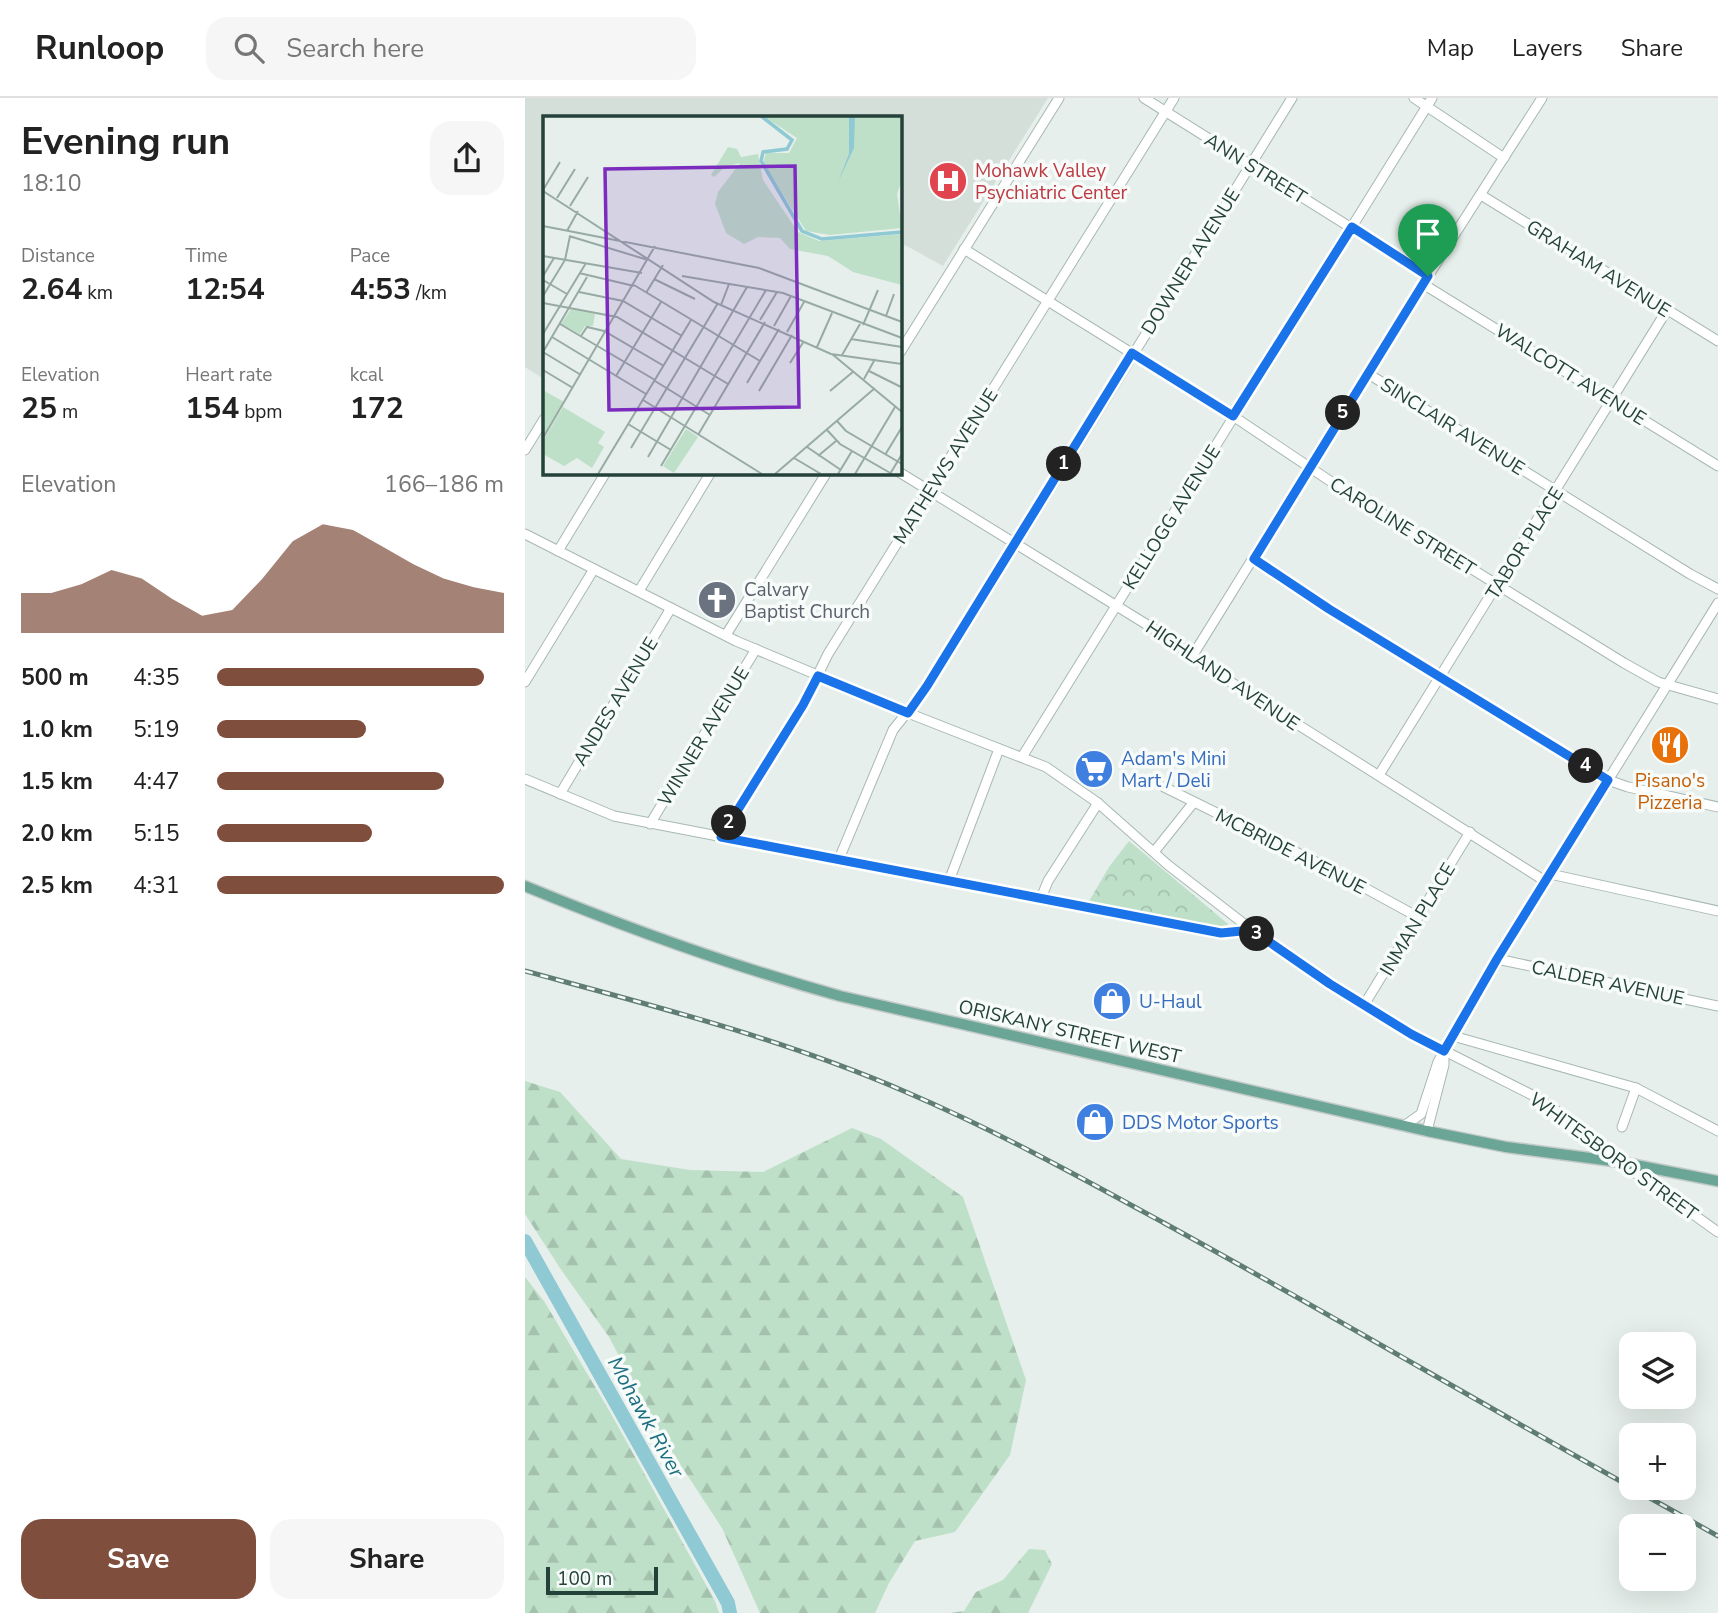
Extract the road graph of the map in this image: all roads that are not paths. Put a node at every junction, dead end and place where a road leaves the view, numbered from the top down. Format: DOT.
graph roads {
  1 [pos="1059,98"];
  2 [pos="1144,98"];
  3 [pos="1174,98"];
  4 [pos="1292,98"];
  5 [pos="1414,98"];
  6 [pos="1542,98"];
  7 [pos="1429,102"];
  8 [pos="1165,111"];
  9 [pos="1504,158"];
  10 [pos="1250,166"];
  11 [pos="1481,195"];
  12 [pos="1352,227"];
  13 [pos="1368,237"];
  14 [pos="964,250"];
  15 [pos="1426,280"];
  16 [pos="1048,302"];
  17 [pos="1667,310"];
  18 [pos="1718,341"];
  19 [pos="901,351"];
  20 [pos="1132,353"];
  21 [pos="1367,373"];
  22 [pos="1612,400"];
  23 [pos="1233,416"];
  24 [pos="543,421"];
  25 [pos="525,450"];
  26 [pos="1718,466"];
  27 [pos="1310,467"];
  28 [pos="901,473"];
  29 [pos="605,474"];
  30 [pos="710,474"];
  31 [pos="826,474"];
  32 [pos="1556,490"];
  33 [pos="929,491"];
  34 [pos="525,534"];
  35 [pos="1015,543"];
  36 [pos="558,551"];
  37 [pos="1254,559"];
  38 [pos="594,569"];
  39 [pos="1498,584"];
  40 [pos="1718,589"];
  41 [pos="639,591"];
  42 [pos="1718,603"];
  43 [pos="1116,605"];
  44 [pos="671,608"];
  45 [pos="726,635"];
  46 [pos="757,649"];
  47 [pos="1193,655"];
  48 [pos="525,661"];
  49 [pos="534,667"];
  50 [pos="818,676"];
  51 [pos="1441,677"];
  52 [pos="525,682"];
  53 [pos="1667,685"];
  54 [pos="1718,699"];
  55 [pos="908,713"];
  56 [pos="999,748"];
  57 [pos="1022,757"];
  58 [pos="1378,775"];
  59 [pos="525,779"];
  60 [pos="1608,780"];
  61 [pos="1164,787"];
  62 [pos="560,794"];
  63 [pos="1194,802"];
  64 [pos="1098,803"];
  65 [pos="1718,807"];
  66 [pos="650,824"];
  67 [pos="1470,832"];
  68 [pos="721,837"];
  69 [pos="1154,852"];
  70 [pos="839,859"];
  71 [pos="1547,878"];
  72 [pos="949,881"];
  73 [pos="525,886"];
  74 [pos="1041,898"];
  75 [pos="1718,911"];
  76 [pos="1418,917"];
  77 [pos="1252,930"];
  78 [pos="1497,959"];
  79 [pos="1364,1005"];
  80 [pos="1718,1006"];
  81 [pos="1453,1036"];
  82 [pos="1444,1051"];
  83 [pos="1636,1088"];
  84 [pos="1404,1126"];
  85 [pos="1622,1127"];
  86 [pos="1427,1131"];
  87 [pos="1718,1131"];
  88 [pos="1620,1162"];
  89 [pos="1718,1181"];
  90 [pos="1718,1232"];
  1 -- 14 [label="street"];
  2 -- 8 [label="street, ANN STREET"];
  3 -- 8 [label="street, MATHEWS AVENUE"];
  4 -- 10 [label="street, DOWNER AVENUE"];
  5 -- 7 [label="street"];
  6 -- 9 [label="street"];
  7 -- 9 [label="street"];
  7 -- 12 [label="street, KELLOGG AVENUE"];
  8 -- 10 [label="street, ANN STREET"];
  8 -- 16 [label="street, MATHEWS AVENUE"];
  9 -- 11 [label="street"];
  10 -- 12 [label="street, ANN STREET"];
  10 -- 20 [label="street, DOWNER AVENUE"];
  11 -- 15 [label="street"];
  11 -- 17 [label="street, GRAHAM AVENUE"];
  12 -- 13 [label="street, ANN STREET"];
  12 -- 23 [label="street, KELLOGG AVENUE"];
  13 -- 15 [label="street, WALCOTT AVENUE"];
  14 -- 16 [label="street, CAROLINE STREET"];
  14 -- 19 [label="street"];
  15 -- 21 [label="street"];
  15 -- 22 [label="street, WALCOTT AVENUE"];
  16 -- 20 [label="street, CAROLINE STREET"];
  16 -- 33 [label="street, MATHEWS AVENUE"];
  17 -- 18 [label="street, GRAHAM AVENUE"];
  17 -- 22 [label="street, TABOR PLACE"];
  20 -- 23 [label="street, CAROLINE STREET"];
  20 -- 35 [label="street, DOWNER AVENUE"];
  21 -- 27 [label="street"];
  21 -- 32 [label="street, SINCLAIR AVENUE"];
  22 -- 26 [label="street, WALCOTT AVENUE"];
  22 -- 32 [label="street, TABOR PLACE"];
  23 -- 27 [label="street, CAROLINE STREET"];
  23 -- 43 [label="street, KELLOGG AVENUE"];
  24 -- 25 [label="street"];
  27 -- 37 [label="street"];
  27 -- 39 [label="street, CAROLINE STREET"];
  28 -- 33 [label="street, HIGHLAND AVENUE"];
  29 -- 36 [label="street"];
  30 -- 41 [label="street"];
  31 -- 45 [label="street"];
  32 -- 39 [label="street, TABOR PLACE"];
  32 -- 40 [label="street, SINCLAIR AVENUE"];
  33 -- 35 [label="street, HIGHLAND AVENUE"];
  33 -- 50 [label="street, MATHEWS AVENUE"];
  34 -- 36 [label="street, WHITESBORO STREET"];
  35 -- 43 [label="street, HIGHLAND AVENUE"];
  35 -- 55 [label="street, DOWNER AVENUE"];
  36 -- 38 [label="street, WHITESBORO STREET"];
  37 -- 47 [label="street"];
  37 -- 51 [label="street"];
  38 -- 41 [label="street, WHITESBORO STREET"];
  38 -- 49 [label="street"];
  39 -- 51 [label="street, TABOR PLACE"];
  39 -- 53 [label="street, CAROLINE STREET"];
  41 -- 44 [label="street, WHITESBORO STREET"];
  42 -- 53 [label="street"];
  43 -- 47 [label="street, HIGHLAND AVENUE"];
  43 -- 57 [label="street, KELLOGG AVENUE"];
  44 -- 45 [label="street, WHITESBORO STREET"];
  44 -- 62 [label="street, ANDES AVENUE"];
  45 -- 46 [label="street, WHITESBORO STREET"];
  46 -- 50 [label="street, WHITESBORO STREET"];
  46 -- 66 [label="street, WINNER AVENUE"];
  47 -- 58 [label="street, HIGHLAND AVENUE"];
  48 -- 49 [label="street"];
  49 -- 52 [label="street"];
  50 -- 55 [label="street, WHITESBORO STREET"];
  50 -- 68 [label="street, MATHEWS AVENUE"];
  51 -- 58 [label="street, TABOR PLACE"];
  51 -- 60 [label="street"];
  53 -- 54 [label="street, CAROLINE STREET"];
  53 -- 60 [label="street"];
  55 -- 56 [label="street, WHITESBORO STREET"];
  55 -- 70 [label="street, DOWNER AVENUE"];
  56 -- 57 [label="street, WHITESBORO STREET"];
  56 -- 72 [label="street"];
  57 -- 64 [label="street, WHITESBORO STREET"];
  58 -- 67 [label="street, HIGHLAND AVENUE"];
  59 -- 62 [label="street"];
  60 -- 65 [label="street"];
  60 -- 71 [label="street"];
  61 -- 63 [label="street, MCBRIDE AVENUE"];
  62 -- 66 [label="street"];
  63 -- 69 [label="street"];
  63 -- 76 [label="street, MCBRIDE AVENUE"];
  64 -- 69 [label="street, WHITESBORO STREET"];
  64 -- 74 [label="street"];
  66 -- 68 [label="street"];
  67 -- 71 [label="street, HIGHLAND AVENUE"];
  67 -- 76 [label="street, INMAN PLACE"];
  68 -- 70 [label="street"];
  69 -- 77 [label="street, WHITESBORO STREET"];
  70 -- 72 [label="street"];
  71 -- 75 [label="street"];
  71 -- 78 [label="street"];
  72 -- 74 [label="street"];
  73 -- 84 [label="main road, ORISKANY STREET WEST"];
  74 -- 77 [label="street"];
  76 -- 79 [label="street, INMAN PLACE"];
  77 -- 79 [label="street, WHITESBORO STREET"];
  78 -- 80 [label="street, CALDER AVENUE"];
  78 -- 81 [label="street"];
  79 -- 82 [label="street, WHITESBORO STREET"];
  81 -- 82 [label="street"];
  81 -- 83 [label="street"];
  82 -- 84 [label="street"];
  82 -- 86 [label="street"];
  82 -- 88 [label="street, WHITESBORO STREET"];
  83 -- 85 [label="street"];
  83 -- 87 [label="street"];
  84 -- 86 [label="main road, ORISKANY STREET WEST"];
  86 -- 88 [label="main road, ORISKANY STREET WEST"];
  88 -- 89 [label="main road, ORISKANY STREET WEST"];
  88 -- 90 [label="street, WHITESBORO STREET"];
}
